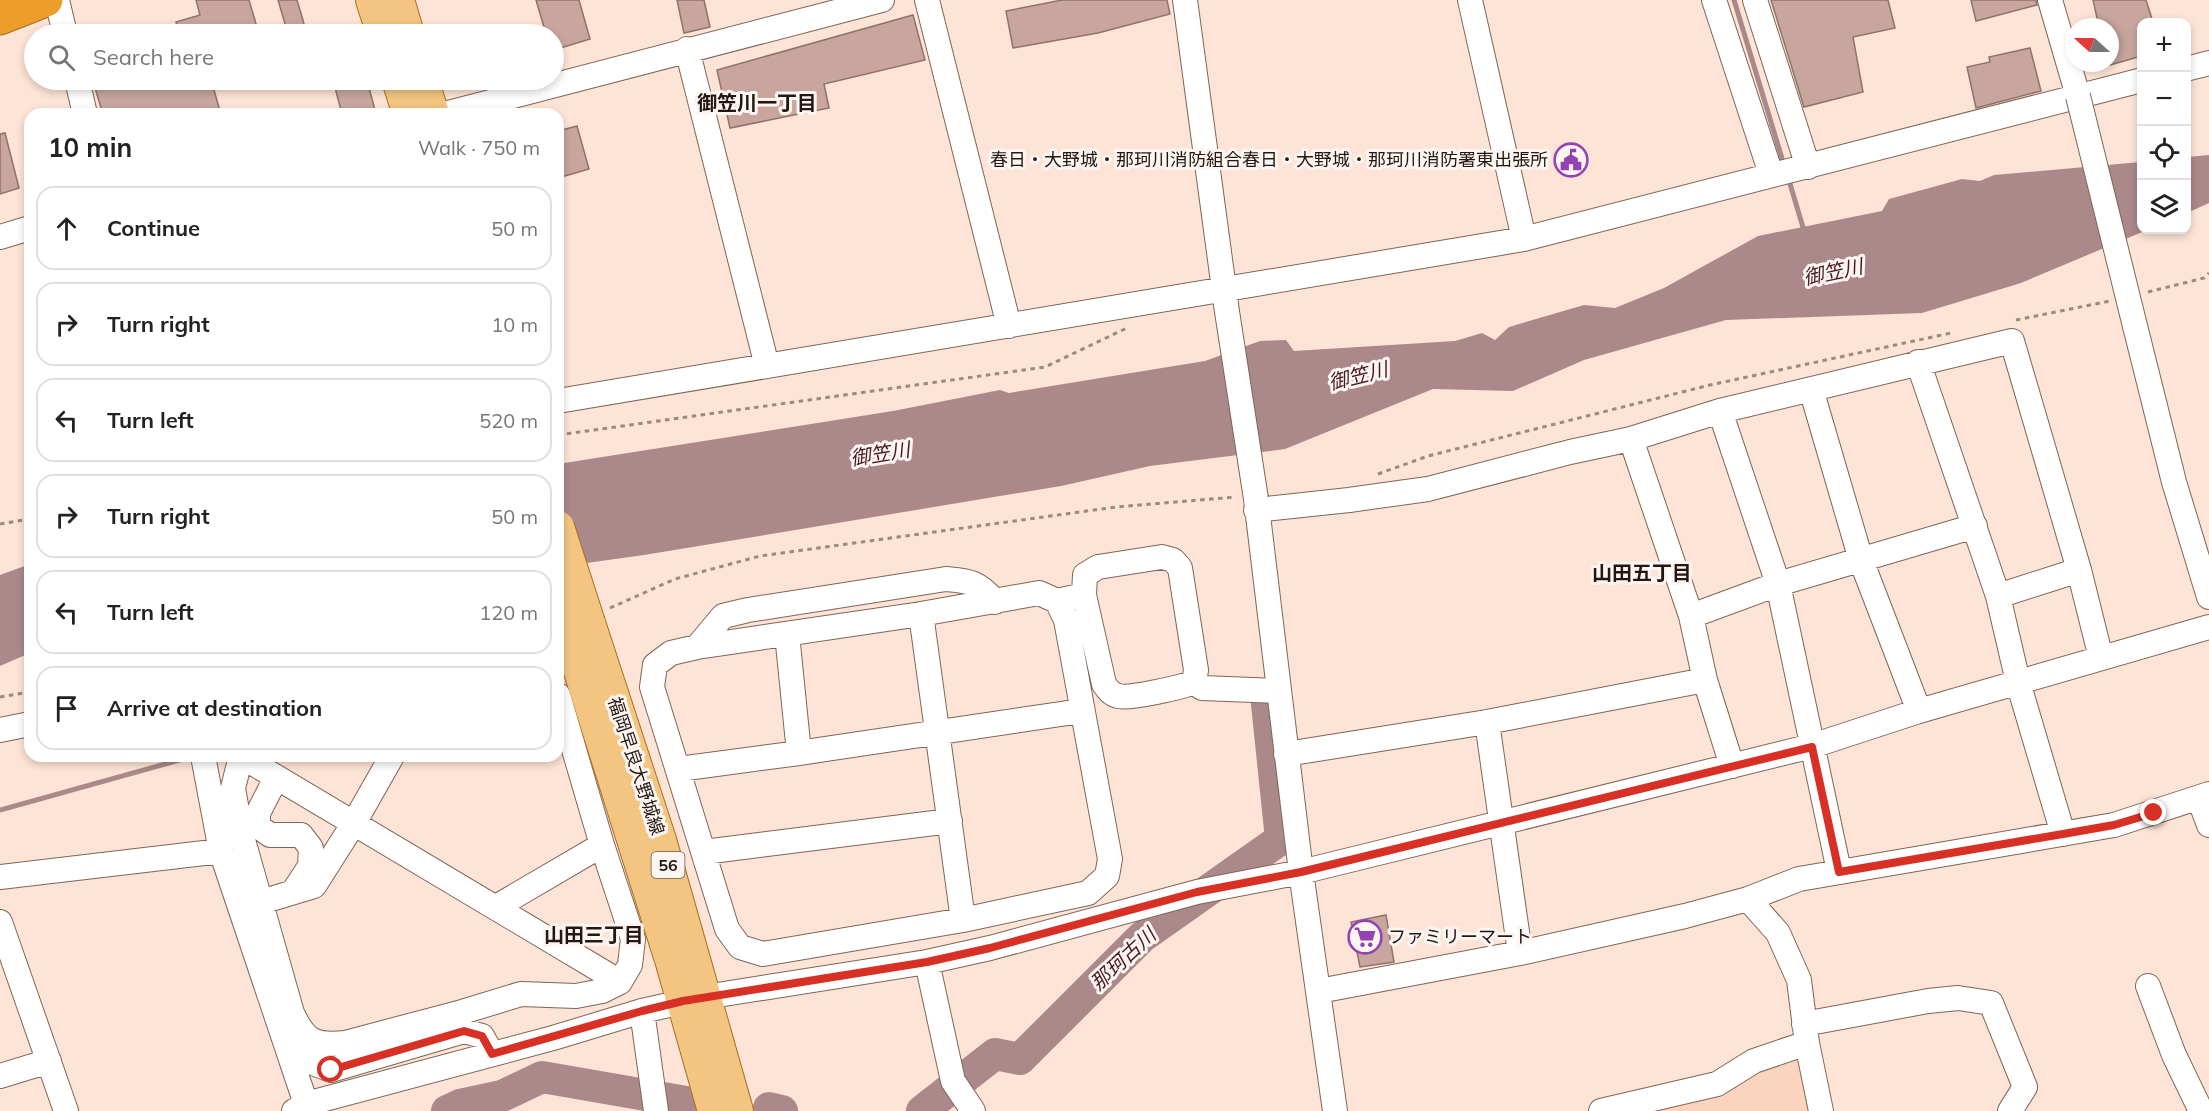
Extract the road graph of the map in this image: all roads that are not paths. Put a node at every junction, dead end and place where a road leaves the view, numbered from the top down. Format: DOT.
graph roads {
  1 [pos="46,0"];
  2 [pos="57,0"];
  3 [pos="372,0"];
  4 [pos="398,0"];
  5 [pos="882,0"];
  6 [pos="927,0"];
  7 [pos="1185,0"];
  8 [pos="1470,0"];
  9 [pos="1714,0"];
  10 [pos="1755,0"];
  11 [pos="2050,0"];
  12 [pos="800,10"];
  13 [pos="0,18"];
  14 [pos="63,24"];
  15 [pos="380,24"];
  16 [pos="405,24"];
  17 [pos="687,49"];
  18 [pos="2209,63"];
  19 [pos="2191,68"];
  20 [pos="2137,81"];
  21 [pos="564,82"];
  22 [pos="79,90"];
  23 [pos="401,90"];
  24 [pos="425,90"];
  25 [pos="534,90"];
  26 [pos="2078,96"];
  27 [pos="84,108"];
  28 [pos="407,108"];
  29 [pos="431,108"];
  30 [pos="466,108"];
  31 [pos="1808,167"];
  32 [pos="1771,174"];
  33 [pos="24,230"];
  34 [pos="0,237"];
  35 [pos="1524,239"];
  36 [pos="1226,297"];
  37 [pos="1009,326"];
  38 [pos="1918,362"];
  39 [pos="767,366"];
  40 [pos="1811,389"];
  41 [pos="564,400"];
  42 [pos="1720,411"];
  43 [pos="1631,440"];
  44 [pos="1253,502"];
  45 [pos="1975,526"];
  46 [pos="564,553"];
  47 [pos="1861,560"];
  48 [pos="2079,570"];
  49 [pos="1778,584"];
  50 [pos="1084,595"];
  51 [pos="1998,596"];
  52 [pos="2209,597"];
  53 [pos="1057,601"];
  54 [pos="994,602"];
  55 [pos="921,614"];
  56 [pos="578,615"];
  57 [pos="1691,616"];
  58 [pos="2209,627"];
  59 [pos="787,634"];
  60 [pos="698,647"];
  61 [pos="2101,658"];
  62 [pos="1705,680"];
  63 [pos="1194,681"];
  64 [pos="2018,682"];
  65 [pos="1278,691"];
  66 [pos="1081,711"];
  67 [pos="1919,711"];
  68 [pos="564,715"];
  69 [pos="1487,722"];
  70 [pos="24,725"];
  71 [pos="0,730"];
  72 [pos="937,732"];
  73 [pos="1812,747"];
  74 [pos="799,753"];
  75 [pos="1286,754"];
  76 [pos="204,762"];
  77 [pos="240,762"];
  78 [pos="251,762"];
  79 [pos="389,762"];
  80 [pos="1732,766"];
  81 [pos="679,769"];
  82 [pos="276,778"];
  83 [pos="2204,796"];
  84 [pos="950,821"];
  85 [pos="1500,822"];
  86 [pos="354,823"];
  87 [pos="2209,825"];
  88 [pos="2063,834"];
  89 [pos="602,845"];
  90 [pos="222,851"];
  91 [pos="704,852"];
  92 [pos="1301,872"];
  93 [pos="1839,872"];
  94 [pos="0,877"];
  95 [pos="293,892"];
  96 [pos="1748,899"];
  97 [pos="261,902"];
  98 [pos="496,907"];
  99 [pos="963,920"];
  100 [pos="0,922"];
  101 [pos="1520,953"];
  102 [pos="927,962"];
  103 [pos="620,981"];
  104 [pos="2148,986"];
  105 [pos="1319,991"];
  106 [pos="694,999"];
  107 [pos="642,1011"];
  108 [pos="1805,1034"];
  109 [pos="307,1038"];
  110 [pos="492,1054"];
  111 [pos="49,1061"];
  112 [pos="0,1076"];
  113 [pos="2199,1084"];
  114 [pos="344,1103"];
  115 [pos="300,1107"];
  116 [pos="66,1111"];
  117 [pos="656,1111"];
  118 [pos="714,1111"];
  119 [pos="737,1111"];
  120 [pos="973,1111"];
  121 [pos="1335,1111"];
  122 [pos="1601,1111"];
  123 [pos="1821,1111"];
  124 [pos="2010,1111"];
  125 [pos="2201,1111"];
  1 -- 13 [label="highway"];
  2 -- 14 [label="street"];
  3 -- 15 [label="main road"];
  4 -- 16 [label="main road"];
  5 -- 12 [label="street"];
  6 -- 37 [label="street"];
  7 -- 36 [label="street"];
  8 -- 35 [label="street"];
  9 -- 32 [label="street"];
  10 -- 31 [label="street"];
  11 -- 26 [label="street"];
  12 -- 17 [label="street"];
  17 -- 21 [label="street"];
  17 -- 39 [label="street"];
  18 -- 19 [label="street"];
  20 -- 26 [label="street"];
  22 -- 27 [label="street"];
  23 -- 28 [label="main road"];
  24 -- 29 [label="main road"];
  25 -- 30 [label="street"];
  26 -- 31 [label="street"];
  26 -- 52 [label="street, bridge"];
  31 -- 32 [label="street"];
  32 -- 35 [label="street"];
  33 -- 34 [label="street"];
  35 -- 36 [label="street"];
  36 -- 37 [label="street"];
  36 -- 44 [label="street, bridge"];
  37 -- 39 [label="street"];
  38 -- 40 [label="street"];
  38 -- 45 [label="street"];
  38 -- 48 [label="street"];
  39 -- 41 [label="street"];
  40 -- 42 [label="street"];
  40 -- 47 [label="street"];
  42 -- 43 [label="street"];
  42 -- 49 [label="street"];
  43 -- 44 [label="street"];
  43 -- 57 [label="street"];
  44 -- 65 [label="street"];
  45 -- 47 [label="street"];
  45 -- 51 [label="street"];
  46 -- 56 [label="main road, 福岡早良大野城線 / 56, bridge"];
  47 -- 49 [label="street"];
  47 -- 67 [label="street"];
  48 -- 51 [label="street"];
  48 -- 61 [label="street"];
  49 -- 57 [label="street"];
  49 -- 73 [label="street"];
  50 -- 53 [label="street"];
  50 -- 63 [label="street"];
  50 -- 63 [label="street"];
  51 -- 64 [label="street"];
  53 -- 54 [label="street"];
  53 -- 66 [label="street"];
  54 -- 55 [label="street"];
  54 -- 60 [label="street"];
  55 -- 59 [label="street"];
  55 -- 72 [label="street"];
  56 -- 106 [label="main road, 福岡早良大野城線 / 56"];
  57 -- 62 [label="street"];
  58 -- 61 [label="street"];
  59 -- 60 [label="street"];
  59 -- 74 [label="street"];
  60 -- 81 [label="street"];
  61 -- 64 [label="street"];
  62 -- 69 [label="street"];
  62 -- 80 [label="street"];
  63 -- 65 [label="street"];
  64 -- 67 [label="street"];
  64 -- 88 [label="street"];
  65 -- 75 [label="street"];
  66 -- 72 [label="street"];
  66 -- 99 [label="street"];
  67 -- 73 [label="street"];
  68 -- 89 [label="street"];
  69 -- 75 [label="street"];
  69 -- 85 [label="street"];
  70 -- 71 [label="street"];
  72 -- 74 [label="street"];
  72 -- 84 [label="street"];
  73 -- 80 [label="street"];
  73 -- 93 [label="street"];
  74 -- 81 [label="street"];
  75 -- 92 [label="street"];
  76 -- 90 [label="street"];
  77 -- 97 [label="street"];
  78 -- 82 [label="street"];
  79 -- 86 [label="street"];
  80 -- 85 [label="street"];
  81 -- 91 [label="street"];
  82 -- 86 [label="street"];
  82 -- 95 [label="street"];
  83 -- 87 [label="street"];
  83 -- 88 [label="street"];
  84 -- 91 [label="street"];
  84 -- 99 [label="street"];
  85 -- 92 [label="street"];
  85 -- 101 [label="street"];
  86 -- 95 [label="street"];
  86 -- 98 [label="street"];
  88 -- 93 [label="street"];
  89 -- 98 [label="street"];
  89 -- 103 [label="street"];
  90 -- 94 [label="street"];
  90 -- 115 [label="street"];
  91 -- 99 [label="street"];
  92 -- 102 [label="street"];
  92 -- 105 [label="street"];
  93 -- 96 [label="street"];
  95 -- 97 [label="street"];
  96 -- 101 [label="street"];
  96 -- 108 [label="street"];
  97 -- 109 [label="street"];
  98 -- 103 [label="street"];
  100 -- 111 [label="street"];
  101 -- 105 [label="street"];
  102 -- 106 [label="street"];
  102 -- 120 [label="street"];
  103 -- 109 [label="street"];
  104 -- 113 [label="street"];
  105 -- 121 [label="street"];
  106 -- 107 [label="street"];
  106 -- 118 [label="main road, 福岡早良大野城線 / 56"];
  106 -- 119 [label="main road, 福岡早良大野城線 / 56"];
  107 -- 110 [label="street"];
  107 -- 117 [label="street"];
  108 -- 122 [label="street"];
  108 -- 123 [label="street"];
  108 -- 124 [label="street"];
  109 -- 110 [label="street"];
  110 -- 114 [label="street"];
  111 -- 112 [label="street"];
  111 -- 116 [label="street"];
  113 -- 125 [label="street"];
  114 -- 115 [label="street"];
}
